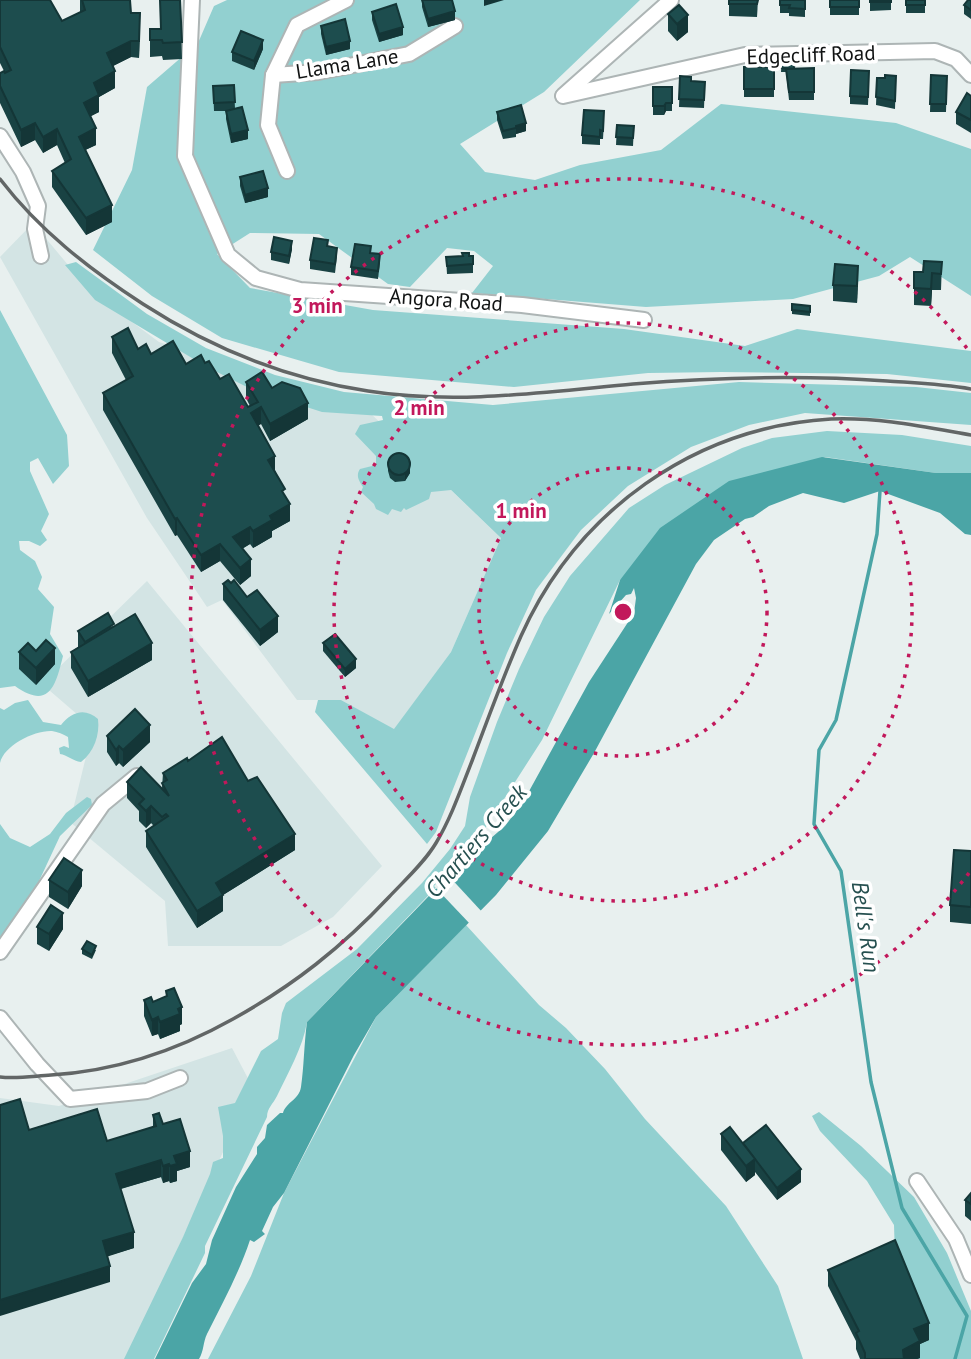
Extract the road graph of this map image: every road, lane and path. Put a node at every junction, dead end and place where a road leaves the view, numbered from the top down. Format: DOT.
graph roads {
  1 [pos="192,0"];
  2 [pos="346,0"];
  3 [pos="671,0"];
  4 [pos="455,26"];
  5 [pos="273,75"];
  6 [pos="971,75"];
  7 [pos="0,136"];
  8 [pos="287,171"];
  9 [pos="41,256"];
  10 [pos="644,320"];
  11 [pos="137,776"];
  12 [pos="0,952"];
  13 [pos="0,1018"];
  14 [pos="180,1078"];
  15 [pos="917,1181"];
  16 [pos="971,1275"];
  1 -- 10 [label="street, Angora Road"];
  2 -- 5 [label="street, Llama Lane"];
  3 -- 6 [label="street, Edgecliff Road"];
  4 -- 5 [label="street, Llama Lane"];
  5 -- 8 [label="street, Llama Lane"];
  7 -- 9 [label="street"];
  11 -- 12 [label="street"];
  13 -- 14 [label="street"];
  15 -- 16 [label="street"];
}
